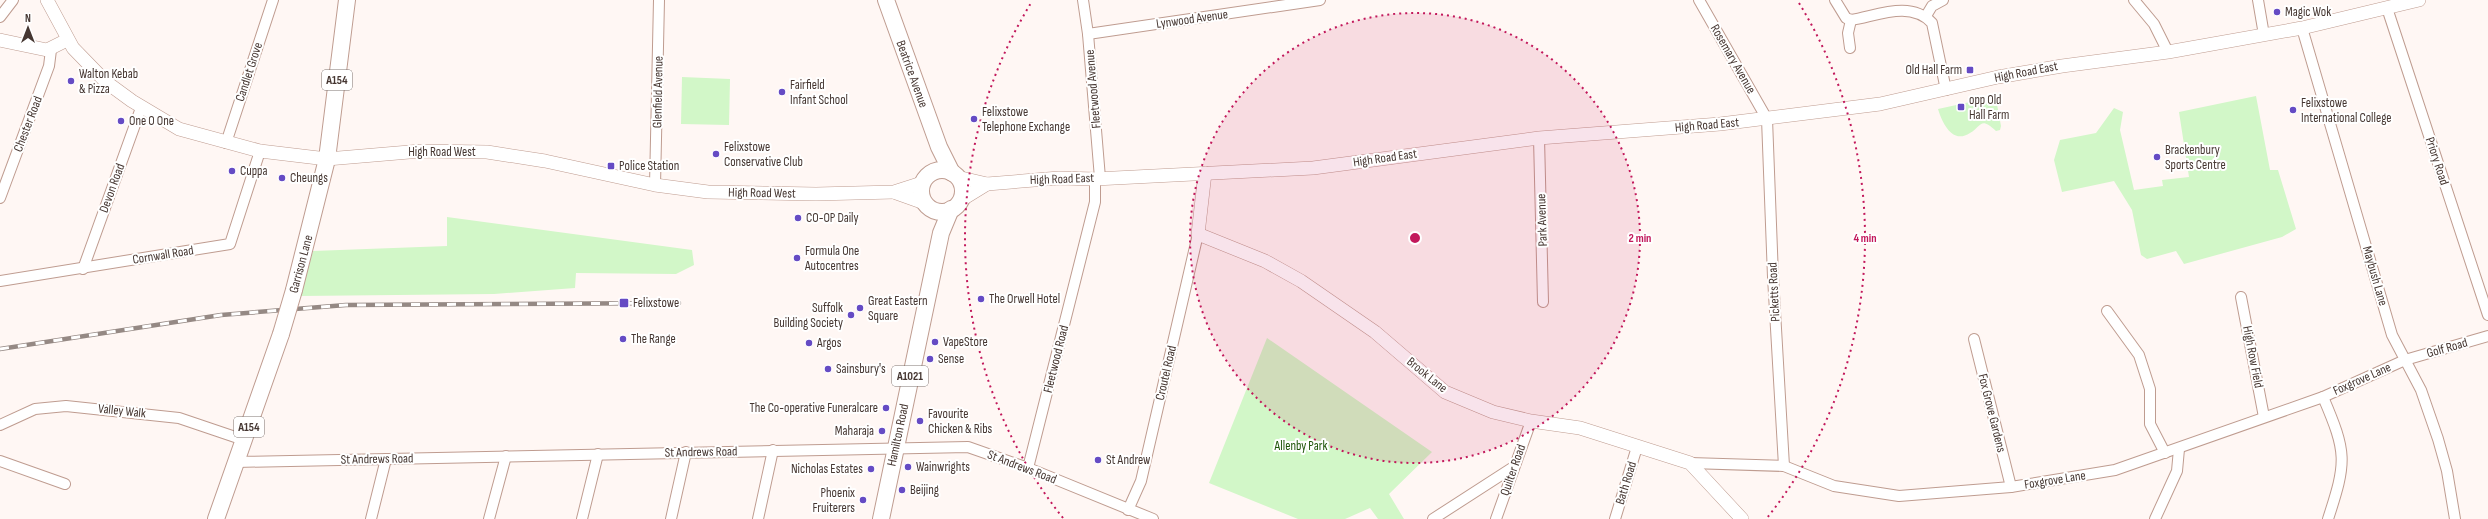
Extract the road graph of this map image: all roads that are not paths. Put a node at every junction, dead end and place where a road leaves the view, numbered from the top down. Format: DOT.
graph roads {
  1 [pos="13,0"];
  2 [pos="46,0"];
  3 [pos="273,0"];
  4 [pos="347,0"];
  5 [pos="660,0"];
  6 [pos="886,0"];
  7 [pos="1083,0"];
  8 [pos="1320,0"];
  9 [pos="1699,0"];
  10 [pos="1835,0"];
  11 [pos="1943,0"];
  12 [pos="2134,0"];
  13 [pos="2258,0"];
  14 [pos="2419,0"];
  15 [pos="2387,8"];
  16 [pos="1926,16"];
  17 [pos="0,17"];
  18 [pos="1851,20"];
  19 [pos="2302,28"];
  20 [pos="1088,34"];
  21 [pos="2264,35"];
  22 [pos="0,40"];
  23 [pos="67,40"];
  24 [pos="1850,48"];
  25 [pos="51,50"];
  26 [pos="2168,52"];
  27 [pos="1946,90"];
  28 [pos="141,108"];
  29 [pos="1767,119"];
  30 [pos="1539,138"];
  31 [pos="226,143"];
  32 [pos="939,147"];
  33 [pos="260,151"];
  34 [pos="327,159"];
  35 [pos="1205,173"];
  36 [pos="955,175"];
  37 [pos="926,178"];
  38 [pos="1097,178"];
  39 [pos="987,184"];
  40 [pos="655,185"];
  41 [pos="894,192"];
  42 [pos="0,198"];
  43 [pos="956,204"];
  44 [pos="928,206"];
  45 [pos="941,233"];
  46 [pos="1198,234"];
  47 [pos="83,269"];
  48 [pos="0,281"];
  49 [pos="2241,297"];
  50 [pos="1543,302"];
  51 [pos="2107,311"];
  52 [pos="2488,315"];
  53 [pos="2488,336"];
  54 [pos="1974,339"];
  55 [pos="2405,360"];
  56 [pos="2323,397"];
  57 [pos="2264,417"];
  58 [pos="1531,421"];
  59 [pos="0,425"];
  60 [pos="244,440"];
  61 [pos="1637,447"];
  62 [pos="896,448"];
  63 [pos="2179,449"];
  64 [pos="773,450"];
  65 [pos="686,452"];
  66 [pos="2165,453"];
  67 [pos="598,454"];
  68 [pos="506,456"];
  69 [pos="386,459"];
  70 [pos="0,461"];
  71 [pos="236,462"];
  72 [pos="1690,463"];
  73 [pos="1784,466"];
  74 [pos="1028,468"];
  75 [pos="1512,468"];
  76 [pos="65,484"];
  77 [pos="2011,487"];
  78 [pos="1128,510"];
  79 [pos="2330,518"];
  80 [pos="216,519"];
  81 [pos="371,519"];
  82 [pos="489,519"];
  83 [pos="582,519"];
  84 [pos="671,519"];
  85 [pos="758,519"];
  86 [pos="881,519"];
  87 [pos="1153,519"];
  88 [pos="1433,519"];
  89 [pos="1496,519"];
  90 [pos="1615,519"];
  91 [pos="1742,519"];
  92 [pos="2155,519"];
  93 [pos="2455,519"];
  1 -- 17 [label="street"];
  2 -- 23 [label="street, High Road West"];
  3 -- 31 [label="street, Candlet Grove"];
  4 -- 34 [label="main road, Garrison Lane / A154"];
  5 -- 40 [label="street, Glenfield Avenue"];
  6 -- 32 [label="main road, Beatrice Avenue / A1021"];
  7 -- 20 [label="street, Fleetwood Avenue"];
  8 -- 20 [label="street, Lynwood Avenue"];
  9 -- 29 [label="street, Rosemary Avenue"];
  10 -- 18 [label="street"];
  11 -- 16 [label="street"];
  12 -- 26 [label="street"];
  13 -- 21 [label="street"];
  14 -- 15 [label="street, High Road East"];
  15 -- 19 [label="street, High Road East"];
  15 -- 52 [label="street, Priory Road"];
  16 -- 18 [label="street"];
  16 -- 27 [label="street"];
  18 -- 24 [label="street"];
  19 -- 21 [label="street, High Road East"];
  19 -- 55 [label="street, Maybush Lane"];
  20 -- 38 [label="street, Fleetwood Avenue"];
  21 -- 26 [label="street, High Road East"];
  22 -- 25 [label="street"];
  23 -- 25 [label="street"];
  23 -- 28 [label="street, High Road West"];
  25 -- 42 [label="street, Chester Road"];
  26 -- 27 [label="street, High Road East"];
  27 -- 29 [label="street, High Road East"];
  28 -- 31 [label="street, High Road West"];
  28 -- 47 [label="street, Devon Road"];
  29 -- 30 [label="street, High Road East"];
  29 -- 73 [label="street, Picketts Road"];
  30 -- 35 [label="street, High Road East"];
  30 -- 50 [label="street, Park Avenue"];
  31 -- 33 [label="street, High Road West"];
  32 -- 36 [label="main road, Beatrice Avenue / A1021"];
  32 -- 37 [label="main road"];
  33 -- 34 [label="street, High Road West"];
  33 -- 47 [label="street, Cornwall Road"];
  34 -- 40 [label="street, High Road West"];
  34 -- 60 [label="main road, Garrison Lane / A154, bridge"];
  35 -- 38 [label="street, High Road East"];
  35 -- 46 [label="street"];
  36 -- 37 [label="main road"];
  36 -- 39 [label="street, High Road East"];
  36 -- 43 [label="main road, A1021"];
  37 -- 41 [label="street, High Road West"];
  37 -- 44 [label="main road"];
  38 -- 39 [label="street, High Road East"];
  38 -- 74 [label="street, Fleetwood Road"];
  39 -- 43 [label="street, High Road East"];
  40 -- 41 [label="street, High Road West"];
  41 -- 44 [label="street, High Road West"];
  43 -- 44 [label="main road"];
  43 -- 45 [label="main road, Hamilton Road / A1021"];
  44 -- 45 [label="main road"];
  45 -- 62 [label="main road, Hamilton Road / A1021"];
  46 -- 58 [label="street, Brook Lane"];
  46 -- 78 [label="street, Croutel Road"];
  47 -- 48 [label="street, Cornwall Road"];
  49 -- 57 [label="street, High Row Field"];
  51 -- 66 [label="street"];
  53 -- 55 [label="street, Golf Road"];
  54 -- 77 [label="street, Fox Grove Gardens"];
  55 -- 56 [label="street, Foxgrove Lane"];
  55 -- 93 [label="street, Maybush Lane"];
  56 -- 57 [label="street, Foxgrove Lane"];
  56 -- 79 [label="street"];
  57 -- 63 [label="street, Foxgrove Lane"];
  58 -- 61 [label="street, Brook Lane"];
  58 -- 75 [label="street, Quilter Road"];
  59 -- 60 [label="street, Valley Walk"];
  60 -- 71 [label="main road, Garrison Lane / A154"];
  61 -- 72 [label="street, Brook Lane"];
  61 -- 90 [label="street, Bath Road"];
  62 -- 64 [label="street, St Andrews Road"];
  62 -- 74 [label="street, St Andrews Road"];
  62 -- 86 [label="main road, Hamilton Road / A1021"];
  63 -- 66 [label="street, Foxgrove Lane"];
  63 -- 92 [label="street"];
  64 -- 65 [label="street, St Andrews Road"];
  64 -- 85 [label="street"];
  65 -- 67 [label="street, St Andrews Road"];
  65 -- 84 [label="street"];
  66 -- 77 [label="street, Foxgrove Lane"];
  67 -- 68 [label="street, St Andrews Road"];
  67 -- 83 [label="street"];
  68 -- 69 [label="street, St Andrews Road"];
  68 -- 82 [label="street"];
  69 -- 71 [label="street, St Andrews Road"];
  69 -- 81 [label="street"];
  70 -- 76 [label="street"];
  71 -- 80 [label="main road, Garrison Lane / A154"];
  72 -- 73 [label="street, Foxgrove Lane"];
  72 -- 91 [label="street"];
  73 -- 77 [label="street, Foxgrove Lane"];
  74 -- 78 [label="street, St Andrews Road"];
  75 -- 88 [label="street"];
  75 -- 89 [label="street, Quilter Road"];
  78 -- 87 [label="street, St Andrews Road"];
}
